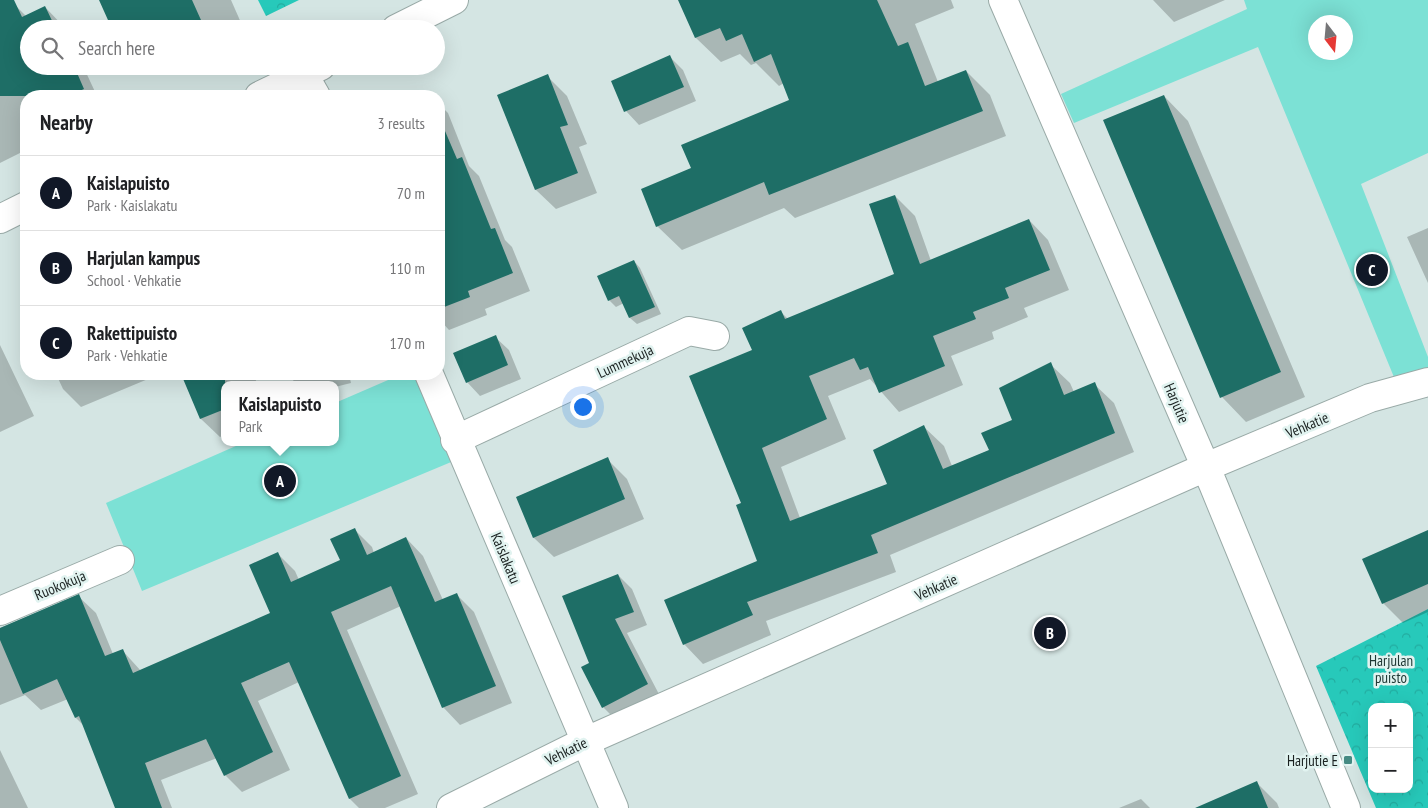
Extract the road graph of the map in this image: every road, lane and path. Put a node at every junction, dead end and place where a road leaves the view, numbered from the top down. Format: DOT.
graph roads {
  1 [pos="454,0"];
  2 [pos="1003,0"];
  3 [pos="414,20"];
  4 [pos="314,79"];
  5 [pos="278,90"];
  6 [pos="20,209"];
  7 [pos="0,219"];
  8 [pos="715,336"];
  9 [pos="430,380"];
  10 [pos="1428,382"];
  11 [pos="455,440"];
  12 [pos="1206,467"];
  13 [pos="120,560"];
  14 [pos="0,611"];
  15 [pos="584,742"];
  16 [pos="451,808"];
  17 [pos="614,808"];
  18 [pos="1346,808"];
  1 -- 3 [label="street"];
  2 -- 12 [label="street, Harjutie"];
  4 -- 5 [label="street"];
  6 -- 7 [label="street"];
  8 -- 11 [label="street, Lummekuja"];
  9 -- 11 [label="street, Kaislakatu"];
  10 -- 12 [label="street, Vehkatie"];
  11 -- 15 [label="street, Kaislakatu"];
  12 -- 15 [label="street, Vehkatie"];
  12 -- 18 [label="street, Harjutie"];
  13 -- 14 [label="street, Ruokokuja"];
  15 -- 16 [label="street, Vehkatie"];
  15 -- 17 [label="street, Kaislakatu"];
}
